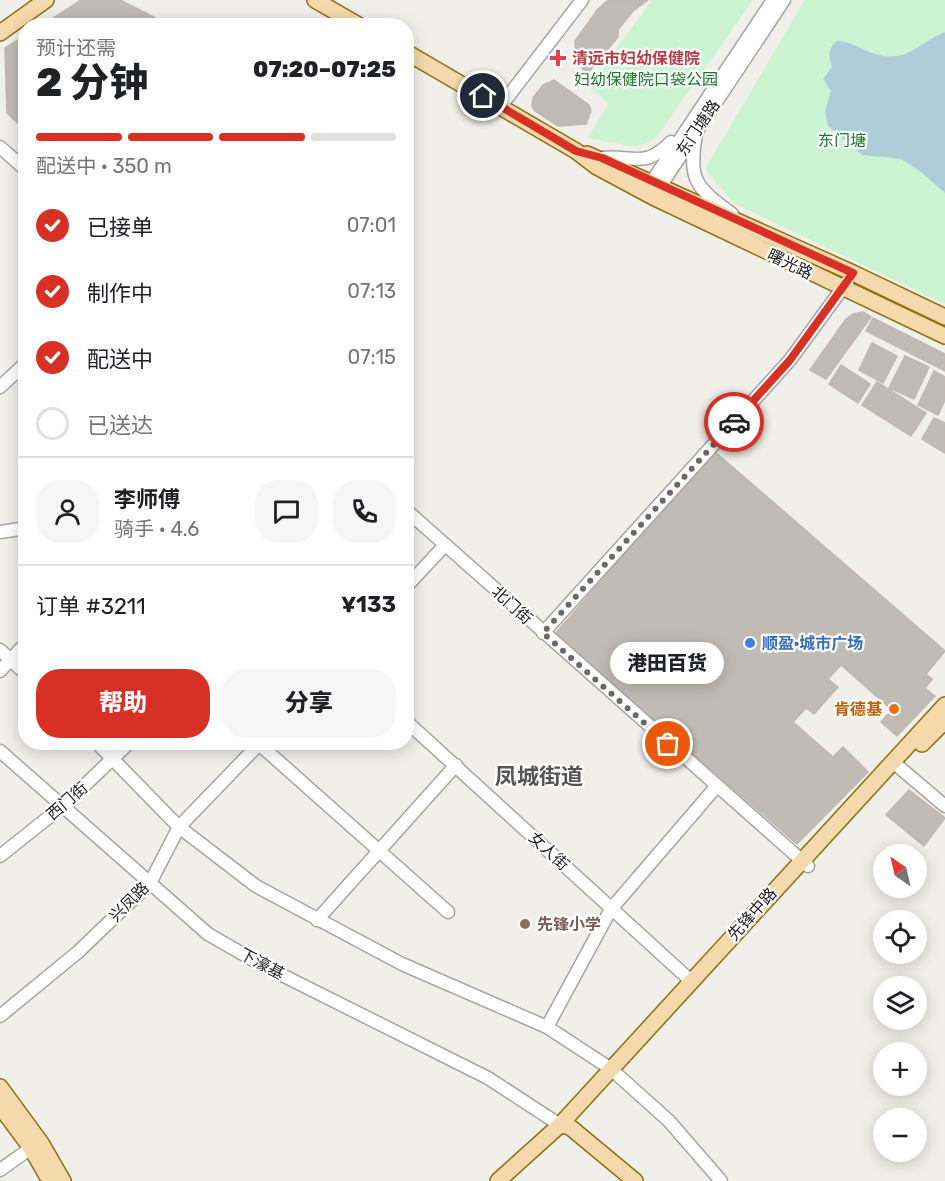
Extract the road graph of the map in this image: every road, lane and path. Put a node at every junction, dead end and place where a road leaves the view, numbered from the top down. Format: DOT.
graph roads {
  1 [pos="46,0"];
  2 [pos="315,0"];
  3 [pos="582,0"];
  4 [pos="773,0"];
  5 [pos="784,0"];
  6 [pos="21,18"];
  7 [pos="346,18"];
  8 [pos="18,20"];
  9 [pos="0,33"];
  10 [pos="414,57"];
  11 [pos="500,106"];
  12 [pos="693,126"];
  13 [pos="0,147"];
  14 [pos="576,151"];
  15 [pos="602,158"];
  16 [pos="18,163"];
  17 [pos="652,189"];
  18 [pos="749,227"];
  19 [pos="853,273"];
  20 [pos="843,288"];
  21 [pos="945,317"];
  22 [pos="945,336"];
  23 [pos="18,370"];
  24 [pos="0,387"];
  25 [pos="414,517"];
  26 [pos="18,529"];
  27 [pos="0,532"];
  28 [pos="445,545"];
  29 [pos="414,578"];
  30 [pos="543,633"];
  31 [pos="0,650"];
  32 [pos="18,652"];
  33 [pos="10,660"];
  34 [pos="18,667"];
  35 [pos="0,671"];
  36 [pos="945,705"];
  37 [pos="945,720"];
  38 [pos="414,728"];
  39 [pos="104,750"];
  40 [pos="123,750"];
  41 [pos="253,750"];
  42 [pos="268,750"];
  43 [pos="0,751"];
  44 [pos="114,760"];
  45 [pos="456,765"];
  46 [pos="896,765"];
  47 [pos="716,787"];
  48 [pos="64,805"];
  49 [pos="945,806"];
  50 [pos="179,827"];
  51 [pos="379,851"];
  52 [pos="0,856"];
  53 [pos="804,863"];
  54 [pos="150,883"];
  55 [pos="611,909"];
  56 [pos="448,912"];
  57 [pos="317,920"];
  58 [pos="691,981"];
  59 [pos="0,1016"];
  60 [pos="547,1027"];
  61 [pos="615,1073"];
  62 [pos="0,1087"];
  63 [pos="0,1106"];
  64 [pos="564,1129"];
  65 [pos="31,1148"];
  66 [pos="0,1170"];
  67 [pos="50,1181"];
  68 [pos="63,1181"];
  69 [pos="498,1181"];
  70 [pos="510,1181"];
  71 [pos="623,1181"];
  72 [pos="635,1181"];
  73 [pos="721,1181"];
  1 -- 6 [label="main road"];
  2 -- 7 [label="main road"];
  3 -- 11 [label="street"];
  4 -- 12 [label="street, 东门塘路"];
  5 -- 12 [label="street, 东门塘路"];
  8 -- 9 [label="main road"];
  10 -- 11 [label="main road, 曙光路"];
  11 -- 14 [label="main road, 曙光路"];
  12 -- 15 [label="street"];
  12 -- 17 [label="street, 东门塘路"];
  12 -- 18 [label="street"];
  13 -- 16 [label="street"];
  14 -- 15 [label="main road, 曙光路"];
  14 -- 17 [label="main road, 曙光路"];
  15 -- 17 [label="main road, 曙光路"];
  17 -- 18 [label="main road, 曙光路"];
  17 -- 20 [label="main road, 曙光路"];
  18 -- 19 [label="main road, 曙光路"];
  19 -- 20 [label="street"];
  19 -- 21 [label="main road, 曙光路"];
  20 -- 22 [label="main road, 曙光路"];
  20 -- 30 [label="street"];
  23 -- 24 [label="street"];
  25 -- 28 [label="street, 北门街"];
  26 -- 27 [label="street"];
  28 -- 29 [label="street"];
  28 -- 30 [label="street, 北门街"];
  30 -- 47 [label="street, 北门街"];
  31 -- 33 [label="street"];
  32 -- 33 [label="street"];
  33 -- 34 [label="street"];
  33 -- 35 [label="street"];
  36 -- 46 [label="main road, 先锋中路"];
  37 -- 46 [label="main road, 先锋中路"];
  38 -- 45 [label="street, 女人街"];
  39 -- 44 [label="street"];
  40 -- 44 [label="street, 西门街"];
  41 -- 50 [label="street, 兴凤路"];
  42 -- 51 [label="street"];
  43 -- 48 [label="street, 下濠基"];
  44 -- 48 [label="street, 西门街"];
  44 -- 50 [label="street"];
  45 -- 51 [label="street"];
  45 -- 55 [label="street, 女人街"];
  46 -- 49 [label="street"];
  46 -- 53 [label="main road, 先锋中路"];
  47 -- 53 [label="street, 北门街"];
  47 -- 55 [label="street"];
  48 -- 52 [label="street, 西门街"];
  48 -- 54 [label="street, 下濠基"];
  50 -- 54 [label="street, 兴凤路"];
  50 -- 57 [label="street"];
  51 -- 56 [label="street"];
  51 -- 57 [label="street"];
  53 -- 58 [label="main road, 先锋中路"];
  53 -- 61 [label="main road, 先锋中路"];
  54 -- 59 [label="street, 兴凤路"];
  54 -- 64 [label="street, 下濠基"];
  55 -- 58 [label="street, 女人街"];
  55 -- 60 [label="street"];
  57 -- 60 [label="street"];
  58 -- 61 [label="main road, 先锋中路"];
  60 -- 61 [label="street"];
  61 -- 64 [label="main road, 先锋中路"];
  61 -- 73 [label="street"];
  62 -- 68 [label="main road"];
  63 -- 65 [label="main road"];
  64 -- 69 [label="main road"];
  64 -- 70 [label="main road"];
  64 -- 71 [label="main road, 下濠基"];
  64 -- 72 [label="main road, 下濠基"];
  65 -- 66 [label="street"];
  65 -- 67 [label="main road"];
}
